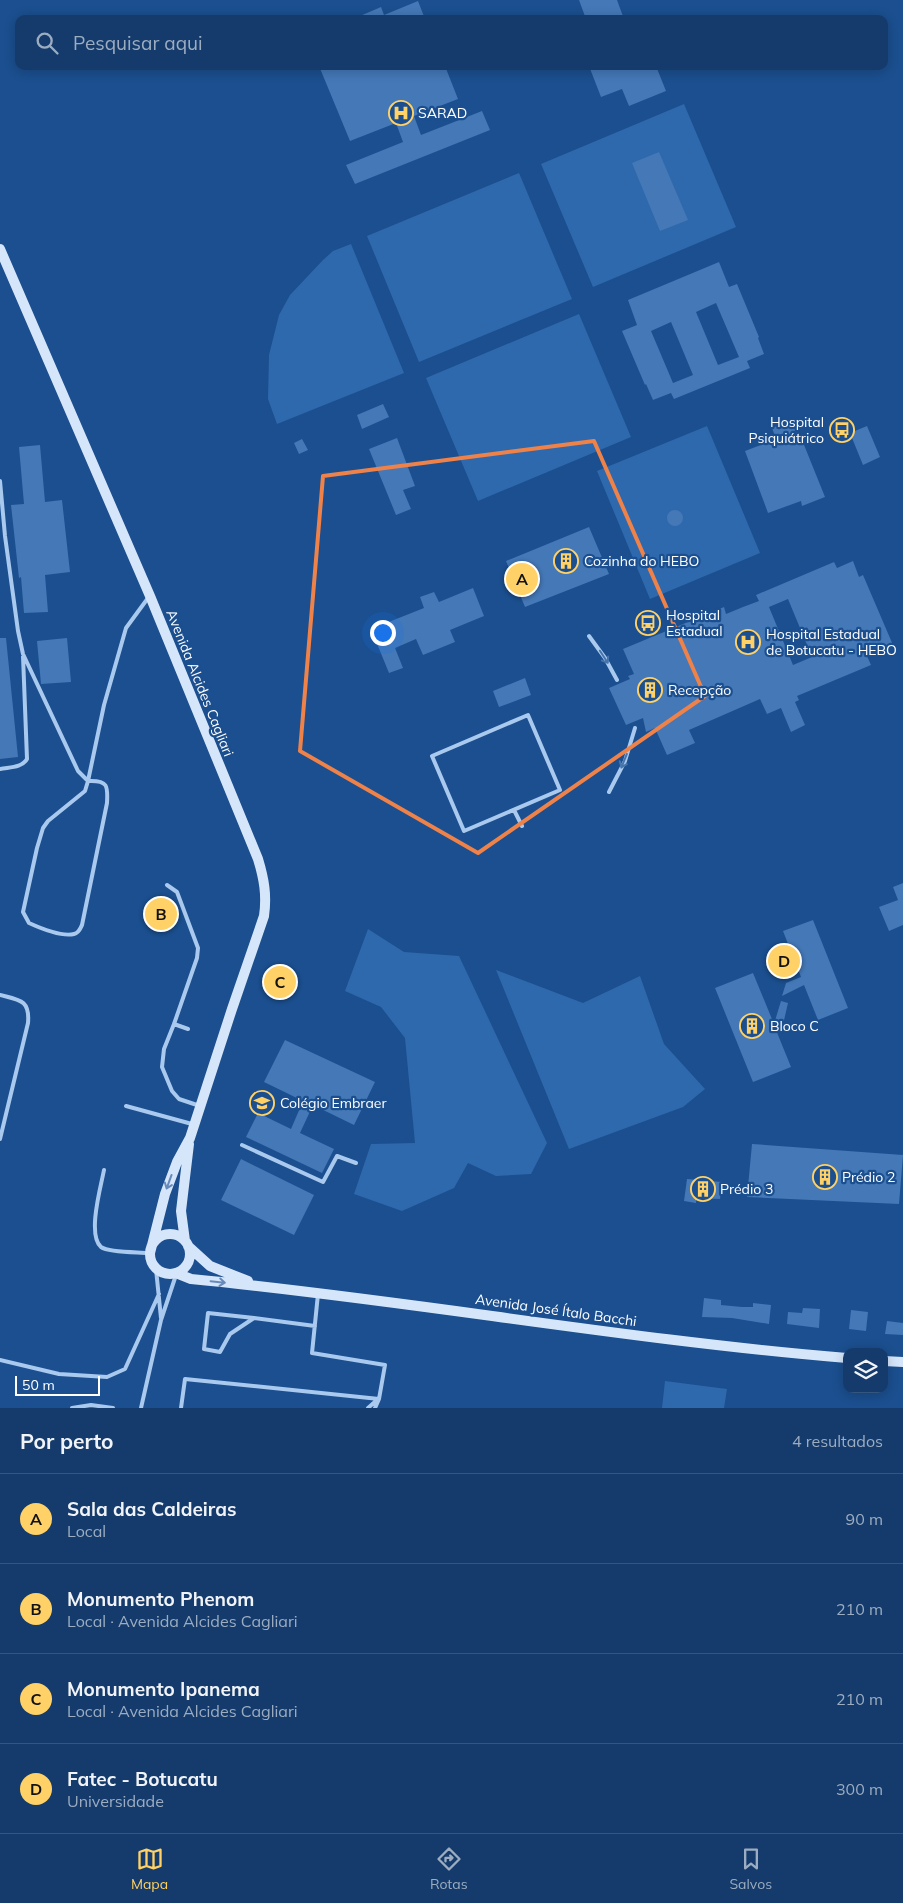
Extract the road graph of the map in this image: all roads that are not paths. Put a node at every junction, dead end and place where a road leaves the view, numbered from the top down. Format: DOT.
graph roads {
  1 [pos="0,249"];
  2 [pos="0,481"];
  3 [pos="150,596"];
  4 [pos="589,636"];
  5 [pos="23,654"];
  6 [pos="617,680"];
  7 [pos="635,728"];
  8 [pos="0,768"];
  9 [pos="88,780"];
  10 [pos="609,792"];
  11 [pos="514,810"];
  12 [pos="522,826"];
  13 [pos="167,885"];
  14 [pos="0,995"];
  15 [pos="174,1024"];
  16 [pos="188,1029"];
  17 [pos="126,1106"];
  18 [pos="200,1106"];
  19 [pos="194,1125"];
  20 [pos="190,1138"];
  21 [pos="0,1139"];
  22 [pos="242,1145"];
  23 [pos="356,1162"];
  24 [pos="104,1170"];
  25 [pos="187,1244"];
  26 [pos="150,1253"];
  27 [pos="156,1269"];
  28 [pos="176,1273"];
  29 [pos="261,1286"];
  30 [pos="318,1293"];
  31 [pos="159,1294"];
  32 [pos="254,1318"];
  33 [pos="161,1320"];
  34 [pos="314,1326"];
  35 [pos="843,1358"];
  36 [pos="0,1360"];
  37 [pos="888,1361"];
  38 [pos="903,1362"];
  39 [pos="379,1399"];
  40 [pos="72,1408"];
  41 [pos="113,1408"];
  42 [pos="141,1408"];
  43 [pos="181,1408"];
  44 [pos="368,1408"];
  45 [pos="375,1408"];
  1 -- 3 [label="main road, Avenida Alcides Cagliari"];
  2 -- 5 [label="lane"];
  3 -- 9 [label="lane"];
  3 -- 18 [label="main road, Avenida Alcides Cagliari"];
  4 -- 6 [label="lane, one-way"];
  5 -- 8 [label="lane"];
  5 -- 9 [label="lane"];
  7 -- 10 [label="lane, one-way"];
  9 -- 9 [label="lane"];
  11 -- 11 [label="lane"];
  11 -- 12 [label="lane"];
  13 -- 15 [label="lane"];
  14 -- 21 [label="lane"];
  15 -- 16 [label="lane"];
  15 -- 18 [label="lane"];
  17 -- 19 [label="lane"];
  18 -- 19 [label="main road, Avenida Alcides Cagliari"];
  19 -- 20 [label="main road, Avenida Alcides Cagliari"];
  20 -- 25 [label="main road, Avenida Alcides Cagliari"];
  20 -- 26 [label="main road, Avenida Alcides Cagliari, one-way"];
  22 -- 23 [label="lane"];
  24 -- 26 [label="lane"];
  25 -- 26 [label="main road"];
  25 -- 28 [label="main road"];
  25 -- 29 [label="main road, Avenida José Ítalo Bacchi"];
  26 -- 27 [label="main road"];
  27 -- 28 [label="main road"];
  27 -- 31 [label="lane"];
  28 -- 29 [label="main road, Avenida José Ítalo Bacchi, one-way"];
  28 -- 33 [label="lane"];
  29 -- 30 [label="main road, Avenida José Ítalo Bacchi"];
  30 -- 34 [label="lane"];
  30 -- 35 [label="main road, Avenida José Ítalo Bacchi"];
  31 -- 33 [label="lane"];
  31 -- 36 [label="lane"];
  32 -- 32 [label="lane"];
  32 -- 34 [label="lane"];
  33 -- 42 [label="lane"];
  34 -- 39 [label="lane"];
  37 -- 38 [label="main road"];
  39 -- 43 [label="lane"];
  39 -- 44 [label="lane"];
  39 -- 45 [label="lane"];
  40 -- 41 [label="lane"];
}
